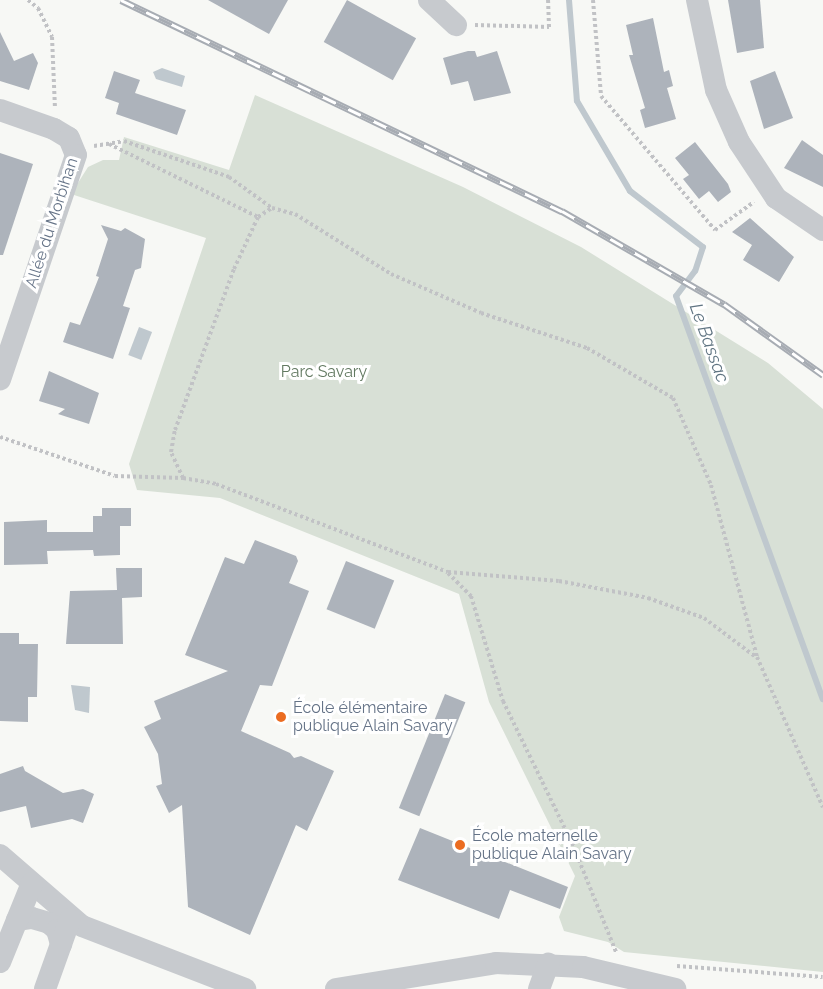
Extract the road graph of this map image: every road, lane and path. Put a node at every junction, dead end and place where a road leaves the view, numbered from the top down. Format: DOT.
graph roads {
  1 [pos="28,0"];
  2 [pos="429,0"];
  3 [pos="548,0"];
  4 [pos="593,0"];
  5 [pos="697,0"];
  6 [pos="456,25"];
  7 [pos="0,110"];
  8 [pos="54,129"];
  9 [pos="108,144"];
  10 [pos="75,150"];
  11 [pos="769,190"];
  12 [pos="272,208"];
  13 [pos="794,212"];
  14 [pos="823,216"];
  15 [pos="258,217"];
  16 [pos="823,230"];
  17 [pos="0,380"];
  18 [pos="0,437"];
  19 [pos="183,478"];
  20 [pos="448,572"];
  21 [pos="757,657"];
  22 [pos="823,807"];
  23 [pos="0,855"];
  24 [pos="32,883"];
  25 [pos="70,919"];
  26 [pos="17,920"];
  27 [pos="61,944"];
  28 [pos="0,962"];
  29 [pos="548,964"];
  30 [pos="673,966"];
  31 [pos="615,974"];
  32 [pos="823,977"];
  33 [pos="45,989"];
  34 [pos="245,989"];
  35 [pos="336,989"];
  36 [pos="538,989"];
  37 [pos="675,989"];
  1 -- 8 [label="path"];
  2 -- 6 [label="street"];
  3 -- 6 [label="path"];
  4 -- 11 [label="path"];
  5 -- 11 [label="street"];
  7 -- 8 [label="street, Allée du Morbihan"];
  8 -- 10 [label="street, Allée du Morbihan"];
  9 -- 10 [label="path"];
  9 -- 12 [label="path"];
  9 -- 15 [label="path"];
  10 -- 17 [label="street, Allée du Morbihan"];
  11 -- 13 [label="street"];
  12 -- 15 [label="path"];
  12 -- 21 [label="path"];
  13 -- 14 [label="street"];
  13 -- 16 [label="street"];
  15 -- 19 [label="path"];
  18 -- 19 [label="path"];
  19 -- 20 [label="path"];
  20 -- 21 [label="path"];
  20 -- 31 [label="path"];
  21 -- 22 [label="path"];
  23 -- 24 [label="street"];
  24 -- 25 [label="street"];
  24 -- 26 [label="street"];
  25 -- 27 [label="street"];
  25 -- 34 [label="street"];
  26 -- 27 [label="street"];
  26 -- 28 [label="street"];
  27 -- 33 [label="street"];
  29 -- 31 [label="street"];
  29 -- 35 [label="street"];
  29 -- 36 [label="street"];
  30 -- 32 [label="path"];
  31 -- 37 [label="street"];
}
